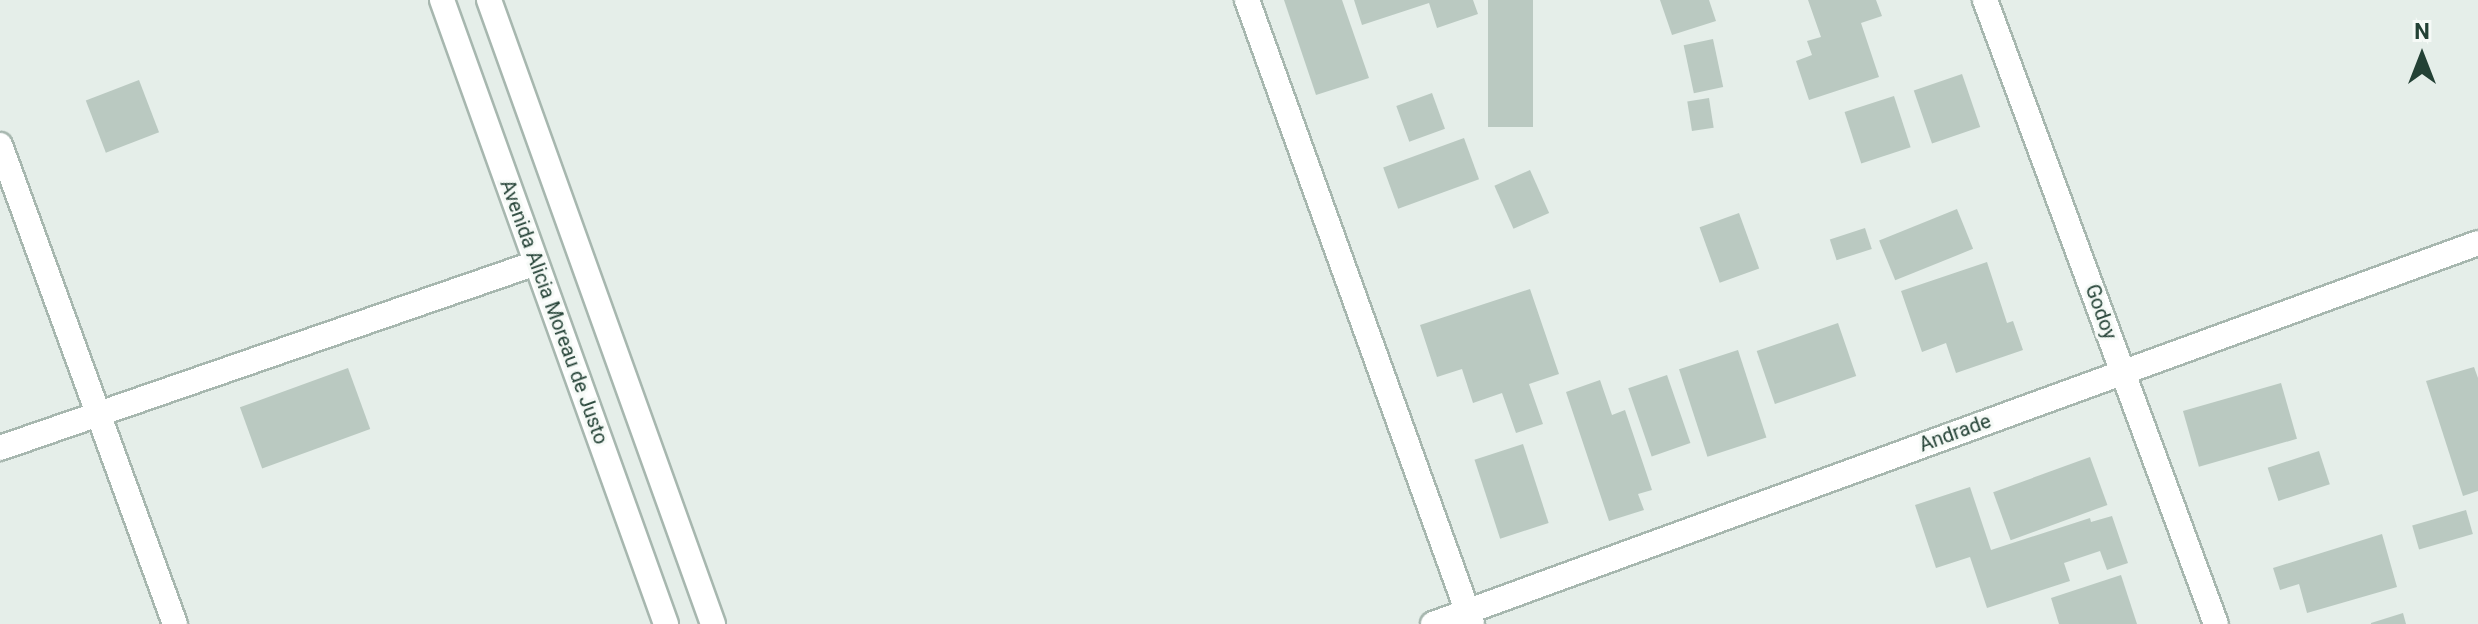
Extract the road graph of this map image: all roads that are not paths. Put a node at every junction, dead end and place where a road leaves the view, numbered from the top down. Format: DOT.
graph roads {
  1 [pos="442,0"];
  2 [pos="489,0"];
  3 [pos="1247,0"];
  4 [pos="1985,0"];
  5 [pos="0,145"];
  6 [pos="2478,243"];
  7 [pos="536,263"];
  8 [pos="2123,372"];
  9 [pos="98,413"];
  10 [pos="0,448"];
  11 [pos="1469,618"];
  12 [pos="175,624"];
  13 [pos="666,624"];
  14 [pos="713,624"];
  15 [pos="1433,624"];
  16 [pos="2216,624"];
  1 -- 7 [label="street, Avenida Alicia Moreau de Justo"];
  2 -- 14 [label="street"];
  3 -- 11 [label="street"];
  4 -- 8 [label="street, Godoy"];
  5 -- 9 [label="street"];
  6 -- 8 [label="street, Andrade"];
  7 -- 9 [label="street"];
  7 -- 13 [label="street, Avenida Alicia Moreau de Justo"];
  8 -- 11 [label="street, Andrade"];
  8 -- 16 [label="street, Godoy"];
  9 -- 10 [label="street"];
  9 -- 12 [label="street"];
  11 -- 15 [label="street, Andrade"];
}
